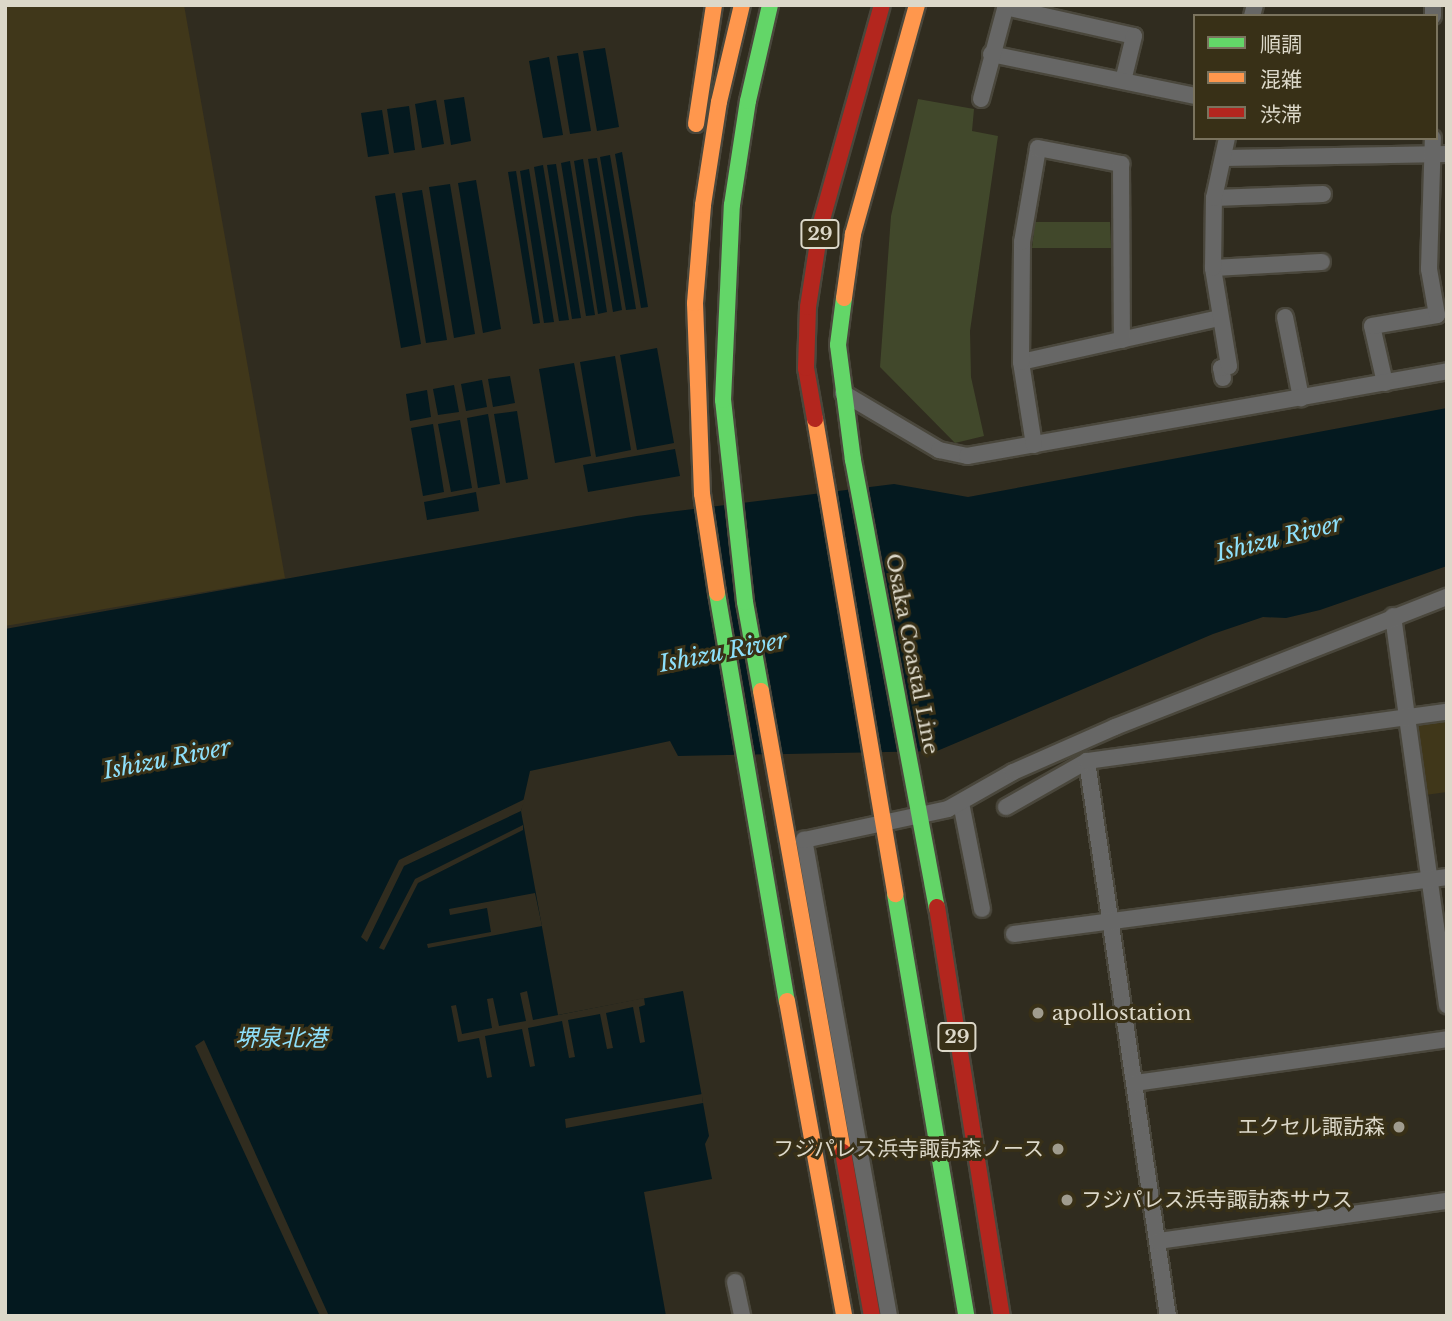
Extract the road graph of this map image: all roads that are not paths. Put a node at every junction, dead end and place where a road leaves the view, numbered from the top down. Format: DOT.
graph roads {
  1 [pos="714,5"];
  2 [pos="742,5"];
  3 [pos="770,5"];
  4 [pos="883,5"];
  5 [pos="918,5"];
  6 [pos="1006,6"];
  7 [pos="992,54"];
  8 [pos="1123,81"];
  9 [pos="1193,96"];
  10 [pos="981,99"];
  11 [pos="694,138"];
  12 [pos="1227,140"];
  13 [pos="1437,149"];
  14 [pos="1224,158"];
  15 [pos="687,189"];
  16 [pos="1323,194"];
  17 [pos="1214,198"];
  18 [pos="1322,262"];
  19 [pos="1213,268"];
  20 [pos="1286,317"];
  21 [pos="1219,318"];
  22 [pos="1122,340"];
  23 [pos="1021,362"];
  24 [pos="1447,370"];
  25 [pos="1223,378"];
  26 [pos="1385,383"];
  27 [pos="843,393"];
  28 [pos="1301,398"];
  29 [pos="1034,445"];
  30 [pos="702,494"];
  31 [pos="1447,597"];
  32 [pos="1393,616"];
  33 [pos="1447,712"];
  34 [pos="1407,716"];
  35 [pos="1087,761"];
  36 [pos="961,803"];
  37 [pos="1006,807"];
  38 [pos="921,814"];
  39 [pos="883,821"];
  40 [pos="1439,878"];
  41 [pos="982,909"];
  42 [pos="1114,923"];
  43 [pos="1014,934"];
  44 [pos="1447,1005"];
  45 [pos="1447,1039"];
  46 [pos="1135,1083"];
  47 [pos="1447,1201"];
  48 [pos="1157,1241"];
  49 [pos="735,1282"];
  50 [pos="742,1316"];
  51 [pos="844,1316"];
  52 [pos="872,1316"];
  53 [pos="889,1316"];
  54 [pos="966,1316"];
  55 [pos="1002,1316"];
  56 [pos="1168,1316"];
  1 -- 11 [label="main road"];
  2 -- 30 [label="main road"];
  3 -- 52 [label="main road"];
  4 -- 39 [label="main road, 29"];
  5 -- 27 [label="main road, Osaka Coastal Line / 29"];
  6 -- 7 [label="street"];
  6 -- 8 [label="street"];
  7 -- 8 [label="street"];
  7 -- 10 [label="street"];
  8 -- 9 [label="street"];
  12 -- 14 [label="street"];
  13 -- 14 [label="street"];
  13 -- 26 [label="street"];
  14 -- 17 [label="street"];
  15 -- 30 [label="main road"];
  16 -- 17 [label="street"];
  17 -- 19 [label="street"];
  18 -- 19 [label="street"];
  19 -- 21 [label="street"];
  20 -- 28 [label="street"];
  21 -- 22 [label="street"];
  21 -- 25 [label="street"];
  22 -- 23 [label="street"];
  22 -- 23 [label="street"];
  23 -- 29 [label="street"];
  24 -- 26 [label="street"];
  26 -- 28 [label="street"];
  27 -- 29 [label="street"];
  27 -- 38 [label="main road, Osaka Coastal Line / 29"];
  28 -- 29 [label="street"];
  30 -- 51 [label="main road"];
  31 -- 32 [label="street"];
  32 -- 34 [label="street"];
  32 -- 36 [label="street"];
  33 -- 34 [label="street"];
  34 -- 35 [label="street"];
  34 -- 40 [label="street"];
  35 -- 37 [label="street"];
  35 -- 42 [label="street"];
  36 -- 38 [label="street"];
  36 -- 41 [label="street"];
  38 -- 39 [label="street"];
  38 -- 55 [label="main road, Osaka Coastal Line / 29"];
  39 -- 53 [label="street"];
  39 -- 54 [label="main road, 29"];
  40 -- 42 [label="street"];
  40 -- 44 [label="street"];
  42 -- 43 [label="street"];
  42 -- 46 [label="street"];
  45 -- 46 [label="street"];
  46 -- 48 [label="street"];
  47 -- 48 [label="street"];
  48 -- 56 [label="street"];
  49 -- 50 [label="street"];
}
